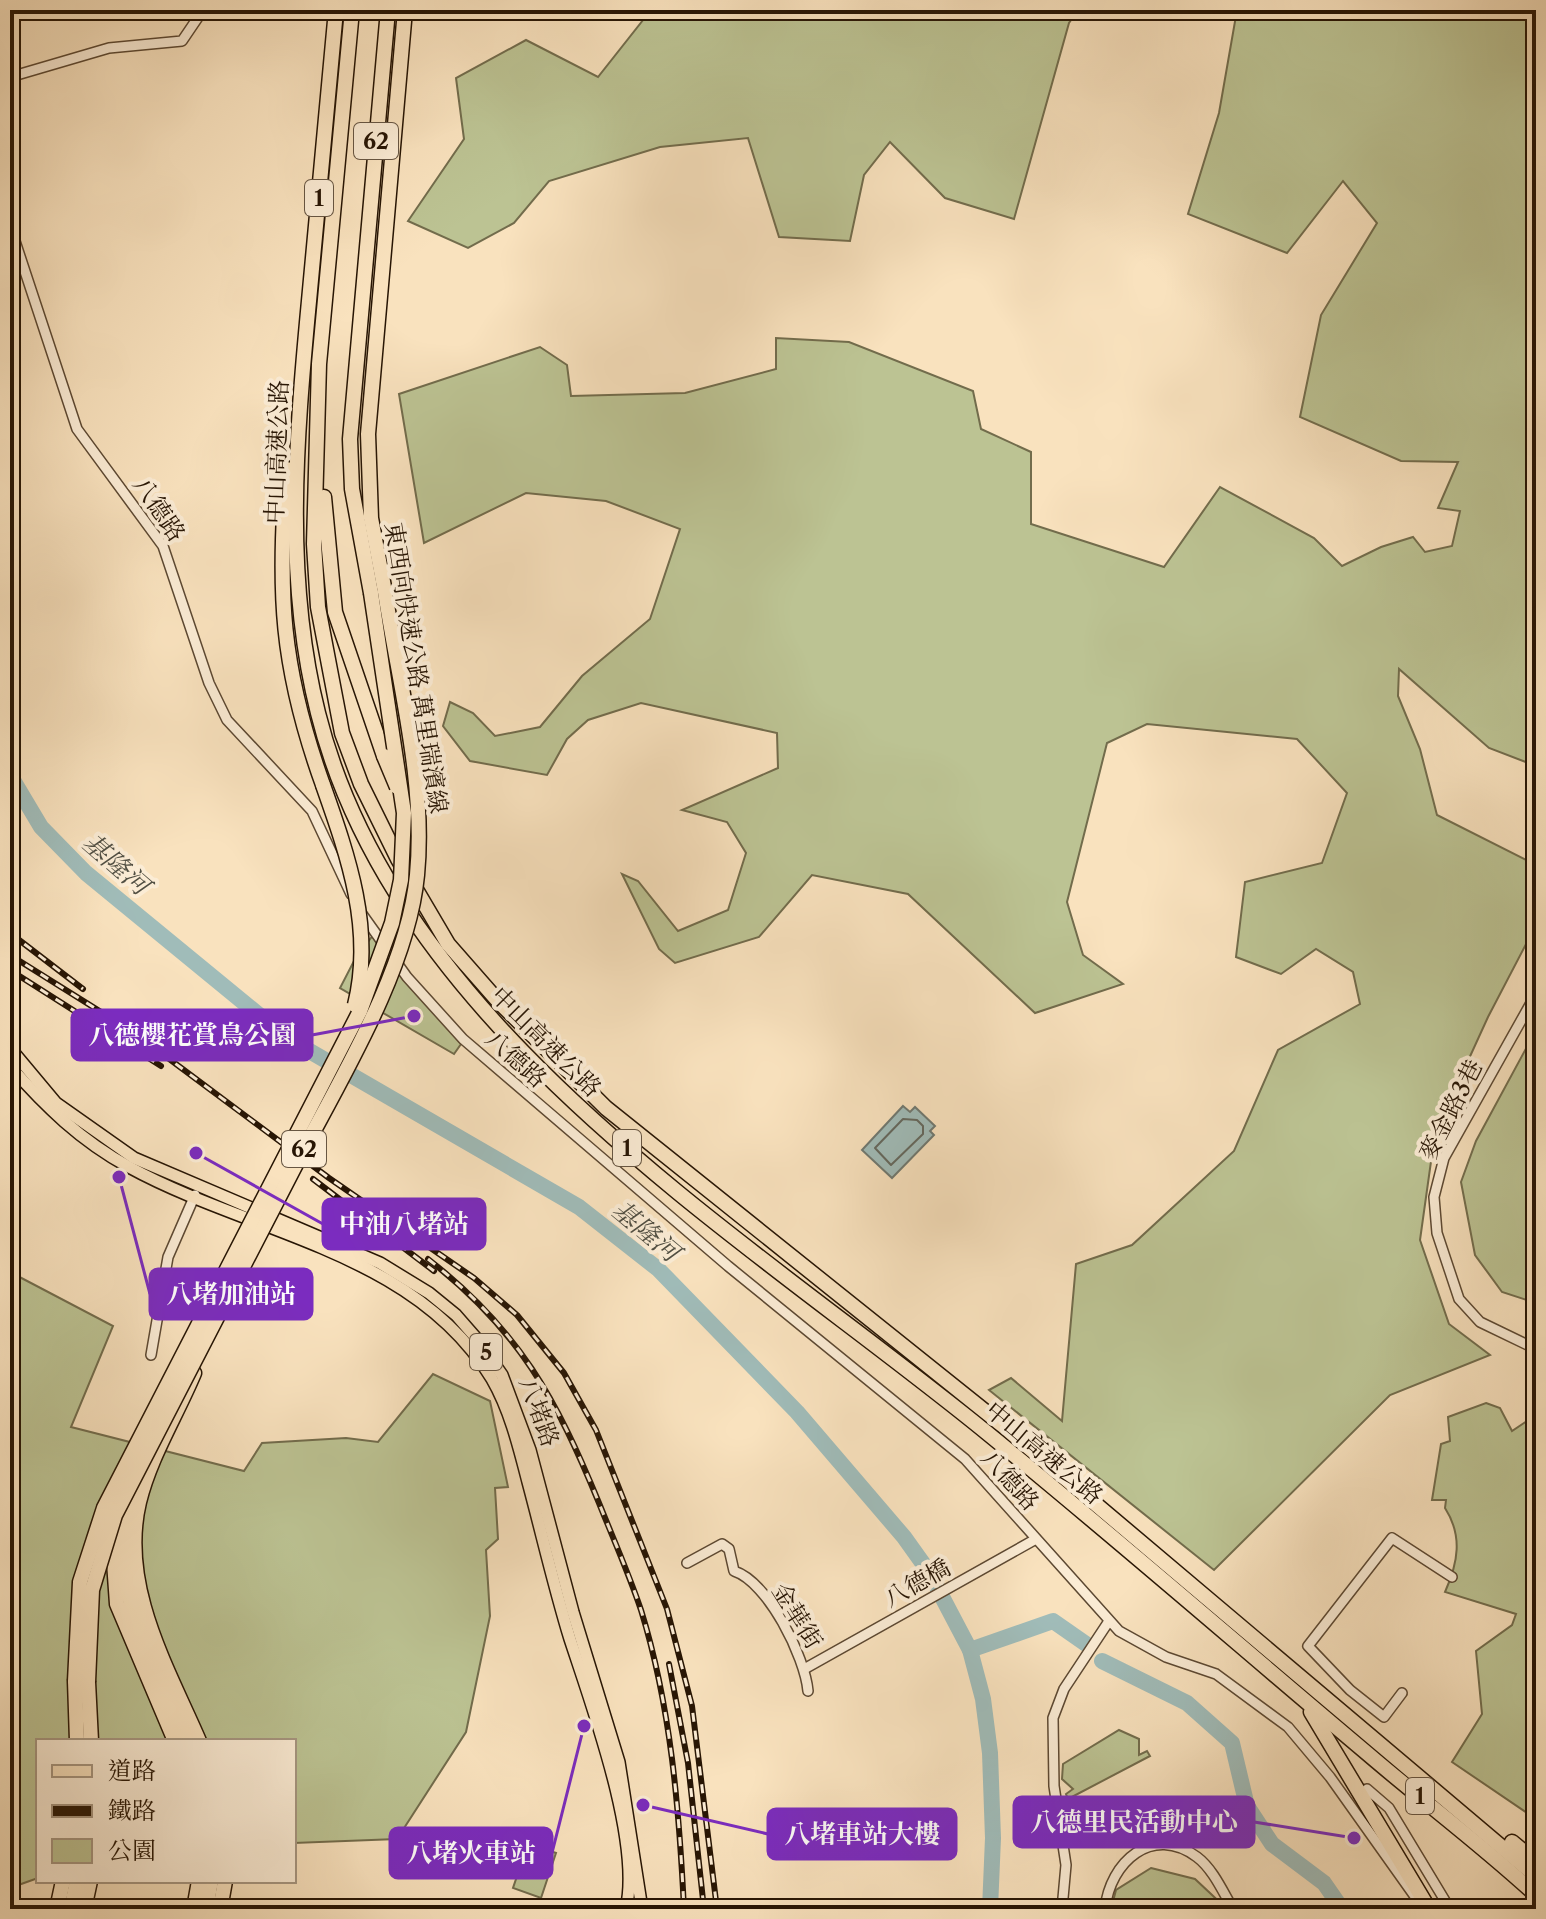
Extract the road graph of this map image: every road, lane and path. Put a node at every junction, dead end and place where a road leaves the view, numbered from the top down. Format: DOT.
graph roads {
  1 [pos="203,10"];
  2 [pos="336,10"];
  3 [pos="352,10"];
  4 [pos="388,10"];
  5 [pos="405,10"];
  6 [pos="11,79"];
  7 [pos="10,226"];
  8 [pos="319,364"];
  9 [pos="301,387"];
  10 [pos="378,592"];
  11 [pos="1536,994"];
  12 [pos="10,1048"];
  13 [pos="10,1066"];
  14 [pos="195,1195"];
  15 [pos="230,1290"];
  16 [pos="1536,1349"];
  17 [pos="151,1355"];
  18 [pos="139,1439"];
  19 [pos="1036,1539"];
  20 [pos="687,1563"];
  21 [pos="1452,1577"];
  22 [pos="1109,1621"];
  23 [pos="856,1639"];
  24 [pos="806,1668"];
  25 [pos="81,1682"];
  26 [pos="808,1691"];
  27 [pos="1402,1693"];
  28 [pos="1303,1698"];
  29 [pos="76,1739"];
  30 [pos="91,1739"];
  31 [pos="174,1739"];
  32 [pos="186,1739"];
  33 [pos="198,1739"];
  34 [pos="1384,1748"];
  35 [pos="614,1763"];
  36 [pos="1330,1777"];
  37 [pos="1343,1782"];
  38 [pos="1367,1789"];
  39 [pos="1536,1862"];
  40 [pos="1536,1876"];
  41 [pos="63,1883"];
  42 [pos="77,1883"];
  43 [pos="90,1883"];
  44 [pos="199,1883"];
  45 [pos="211,1883"];
  46 [pos="225,1883"];
  47 [pos="1536,1895"];
  48 [pos="57,1909"];
  49 [pos="71,1909"];
  50 [pos="84,1909"];
  51 [pos="194,1909"];
  52 [pos="206,1909"];
  53 [pos="220,1909"];
  54 [pos="626,1909"];
  55 [pos="642,1909"];
  56 [pos="1062,1909"];
  57 [pos="1105,1909"];
  58 [pos="1233,1909"];
  59 [pos="1428,1909"];
  60 [pos="1450,1909"];
  1 -- 6 [label="street"];
  2 -- 9 [label="highway, 中山高速公路 / 1"];
  3 -- 8 [label="highway, 中山高速公路 / 1"];
  4 -- 10 [label="highway, 東西向快速公路 萬里瑞濱線 / 62"];
  5 -- 10 [label="highway, 東西向快速公路 萬里瑞濱線 / 62"];
  7 -- 19 [label="street, 八德路"];
  8 -- 18 [label="highway, bridge"];
  8 -- 34 [label="highway, 中山高速公路 / 1"];
  9 -- 18 [label="highway, bridge"];
  9 -- 28 [label="highway, 中山高速公路 / 1"];
  10 -- 15 [label="highway, 東西向快速公路 萬里瑞濱線 / 62, bridge"];
  10 -- 25 [label="highway, 東西向快速公路 萬里瑞濱線 / 62, bridge"];
  11 -- 16 [label="street, 麥金路3巷"];
  12 -- 35 [label="main road, 八堵路 / 5"];
  13 -- 14 [label="main road, 八堵路 / 5"];
  14 -- 17 [label="street"];
  14 -- 35 [label="main road, 八堵路 / 5"];
  15 -- 25 [label="highway, 東西向快速公路 萬里瑞濱線 / 62, bridge"];
  15 -- 33 [label="highway, bridge"];
  18 -- 31 [label="highway"];
  18 -- 32 [label="highway"];
  19 -- 22 [label="street, 八德路"];
  19 -- 23 [label="street, 八德橋"];
  20 -- 24 [label="street, 金華街"];
  21 -- 27 [label="street"];
  22 -- 36 [label="street, 八德路"];
  22 -- 56 [label="street"];
  23 -- 24 [label="street, 金華街"];
  24 -- 26 [label="street, 金華街"];
  25 -- 29 [label="highway, 東西向快速公路 萬里瑞濱線 / 62"];
  25 -- 30 [label="highway, 東西向快速公路 萬里瑞濱線 / 62"];
  28 -- 47 [label="highway, 中山高速公路 / 1"];
  28 -- 59 [label="highway"];
  34 -- 39 [label="highway"];
  34 -- 40 [label="highway, 中山高速公路 / 1"];
  35 -- 54 [label="main road, 八堵路 / 5"];
  35 -- 55 [label="main road, 八堵路 / 5"];
  36 -- 37 [label="street, 八德路"];
  36 -- 59 [label="street, 八德路"];
  38 -- 60 [label="street"];
  41 -- 48 [label="highway"];
  42 -- 49 [label="highway"];
  43 -- 50 [label="highway"];
  44 -- 51 [label="highway"];
  45 -- 52 [label="highway"];
  46 -- 53 [label="highway"];
  57 -- 58 [label="street"];
}
